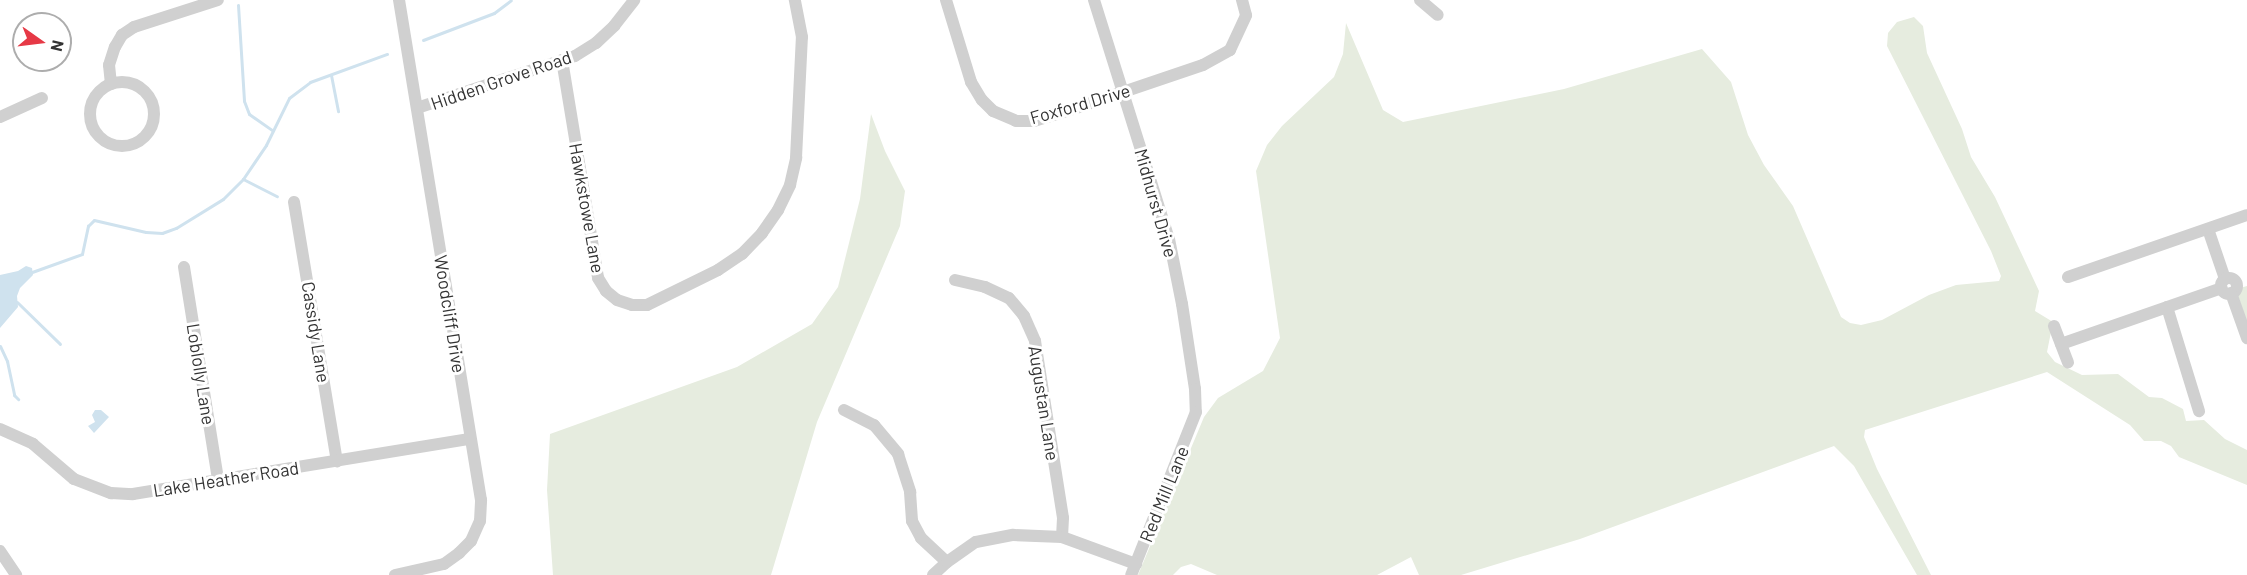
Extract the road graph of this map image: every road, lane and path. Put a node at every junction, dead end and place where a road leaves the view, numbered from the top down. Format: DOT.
graph roads {
  1 [pos="218,0"];
  2 [pos="399,0"];
  3 [pos="634,0"];
  4 [pos="795,0"];
  5 [pos="946,0"];
  6 [pos="1094,0"];
  7 [pos="1242,0"];
  8 [pos="1420,0"];
  9 [pos="1438,15"];
  10 [pos="562,60"];
  11 [pos="111,84"];
  12 [pos="1123,92"];
  13 [pos="42,98"];
  14 [pos="417,108"];
  15 [pos="0,117"];
  16 [pos="294,202"];
  17 [pos="2247,215"];
  18 [pos="2208,229"];
  19 [pos="184,267"];
  20 [pos="2068,277"];
  21 [pos="955,280"];
  22 [pos="2232,285"];
  23 [pos="2167,307"];
  24 [pos="2054,326"];
  25 [pos="2247,338"];
  26 [pos="2061,344"];
  27 [pos="2068,362"];
  28 [pos="844,410"];
  29 [pos="2199,411"];
  30 [pos="1196,412"];
  31 [pos="0,429"];
  32 [pos="470,439"];
  33 [pos="337,461"];
  34 [pos="218,480"];
  35 [pos="1062,537"];
  36 [pos="0,551"];
  37 [pos="947,562"];
  38 [pos="1134,569"];
  39 [pos="16,575"];
  40 [pos="395,575"];
  41 [pos="933,575"];
  1 -- 11 [label="street"];
  2 -- 14 [label="street, Woodcliff Drive"];
  3 -- 10 [label="street, Hidden Grove Road"];
  4 -- 10 [label="street, Hawkstowe Lane"];
  5 -- 12 [label="street, Foxford Drive"];
  6 -- 12 [label="street, Midhurst Drive"];
  7 -- 12 [label="street, Foxford Drive"];
  8 -- 9 [label="street"];
  10 -- 14 [label="street, Hidden Grove Road"];
  11 -- 11 [label="street"];
  12 -- 30 [label="street, Midhurst Drive"];
  13 -- 15 [label="street"];
  14 -- 32 [label="street, Woodcliff Drive"];
  16 -- 33 [label="street, Cassidy Lane"];
  17 -- 18 [label="street"];
  18 -- 20 [label="street"];
  18 -- 22 [label="street"];
  19 -- 34 [label="street, Loblolly Lane"];
  21 -- 35 [label="street, Augustan Lane"];
  22 -- 23 [label="street"];
  22 -- 25 [label="street"];
  23 -- 26 [label="street"];
  23 -- 29 [label="street"];
  24 -- 26 [label="street"];
  26 -- 27 [label="street"];
  28 -- 37 [label="street"];
  30 -- 38 [label="street, Red Mill Lane"];
  31 -- 34 [label="street, Lake Heather Road"];
  32 -- 33 [label="street, Lake Heather Road"];
  32 -- 40 [label="street, Woodcliff Drive"];
  33 -- 34 [label="street, Lake Heather Road"];
  35 -- 37 [label="street"];
  35 -- 38 [label="street"];
  36 -- 39 [label="street"];
  37 -- 41 [label="street"];
}
